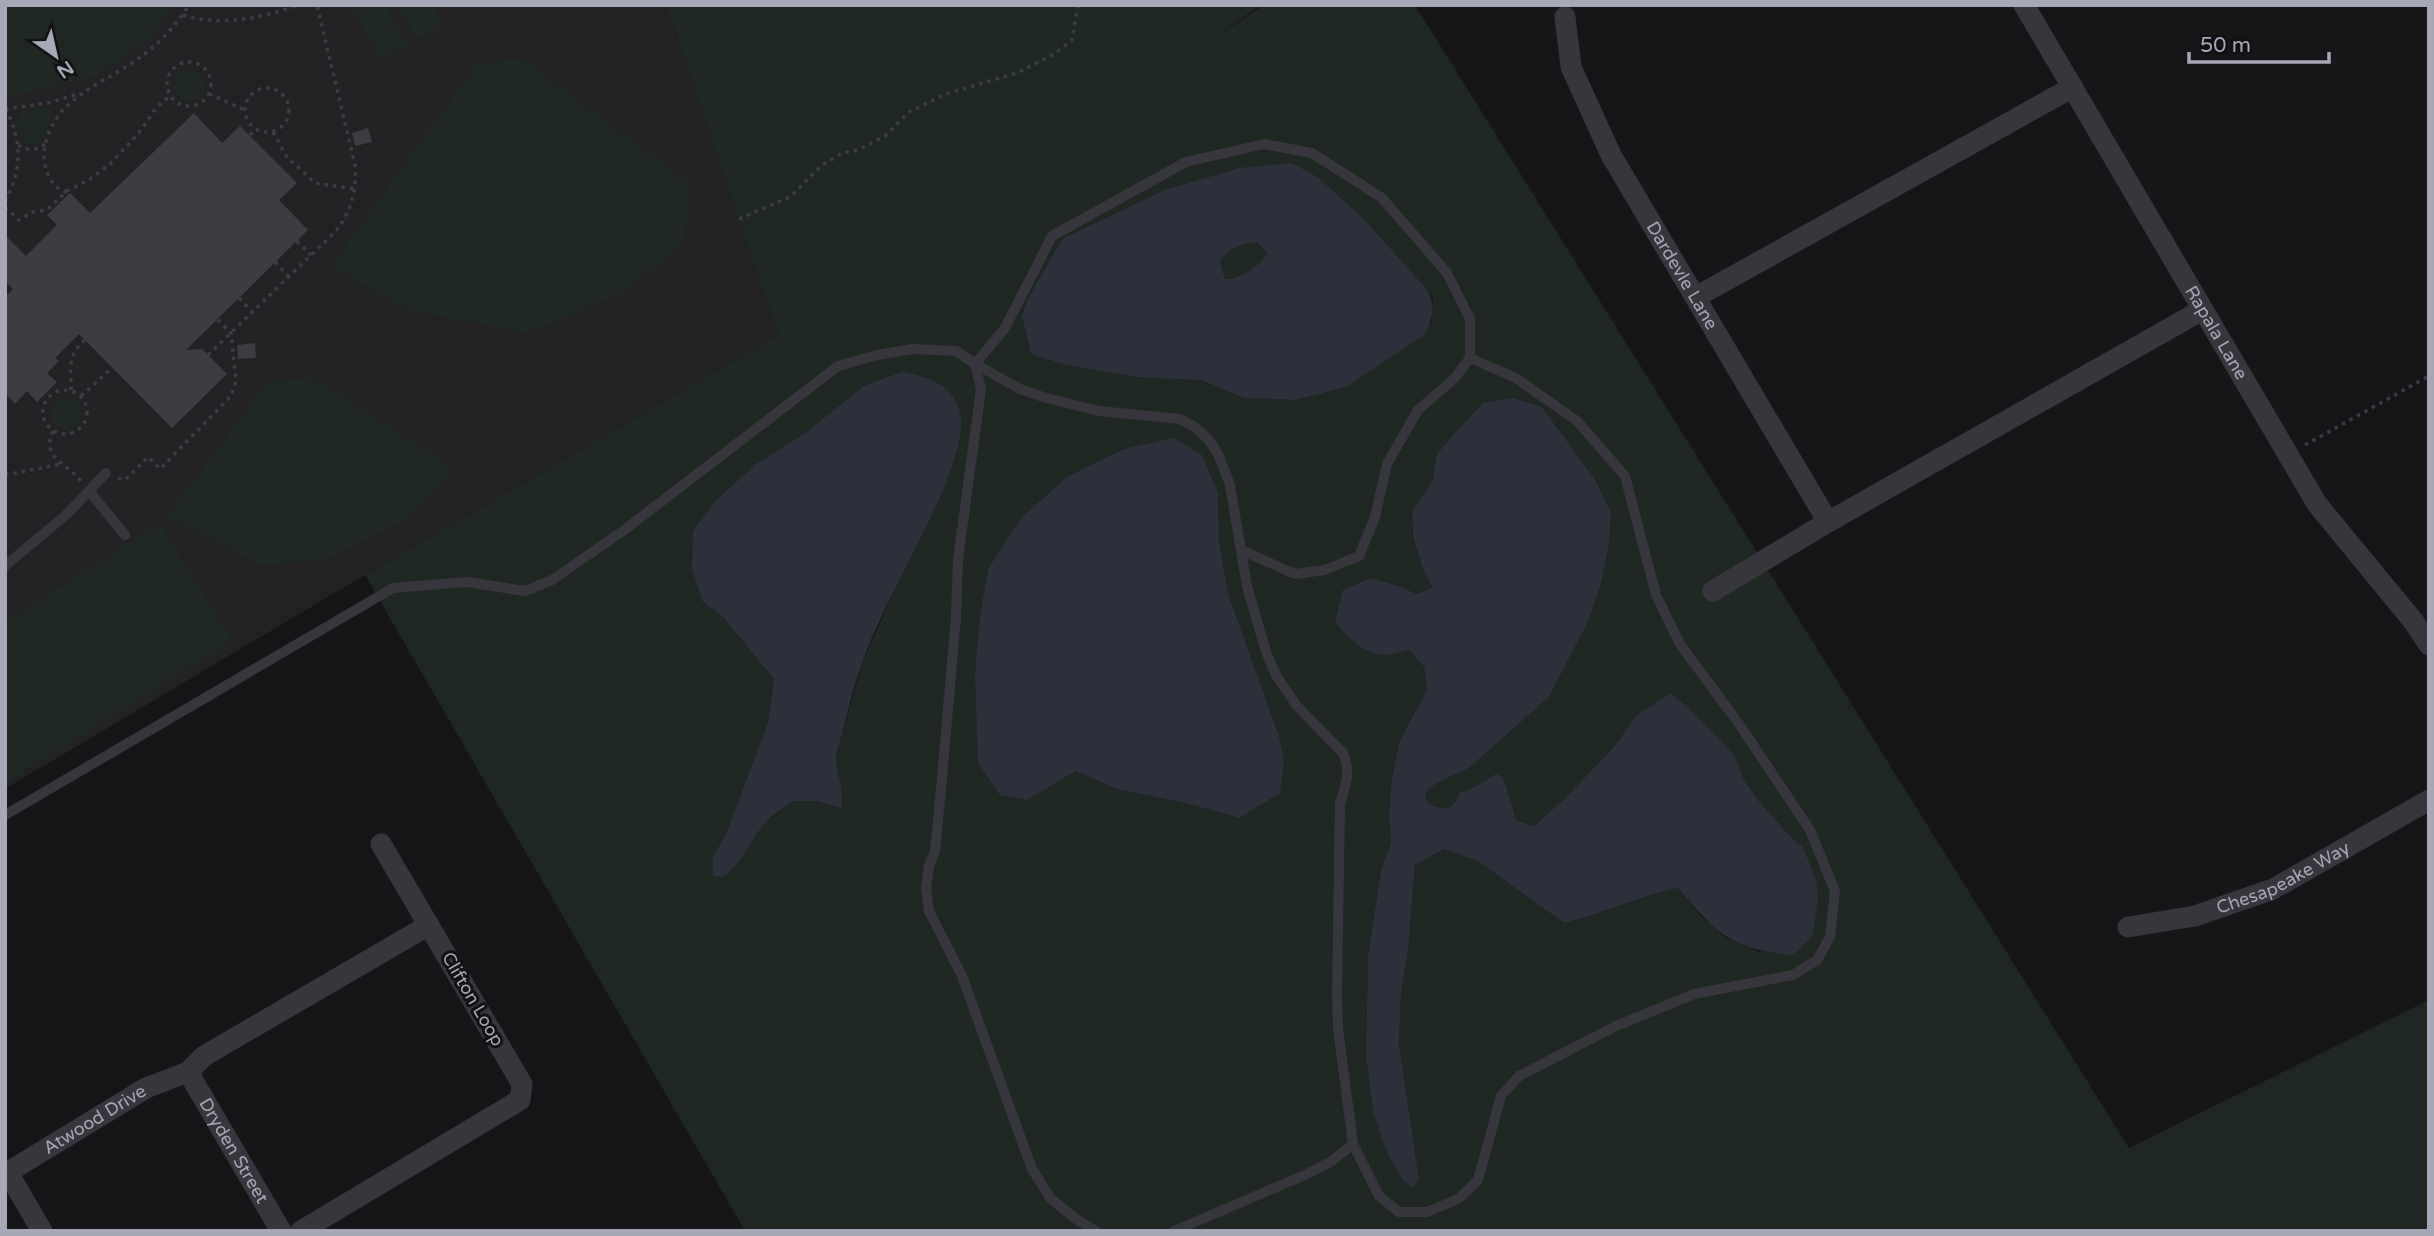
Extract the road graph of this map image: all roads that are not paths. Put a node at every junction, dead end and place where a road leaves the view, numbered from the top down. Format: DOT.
graph roads {
  1 [pos="2024,5"];
  2 [pos="1565,17"];
  3 [pos="2073,87"];
  4 [pos="1696,297"];
  5 [pos="2202,310"];
  6 [pos="1470,358"];
  7 [pos="975,364"];
  8 [pos="106,473"];
  9 [pos="89,491"];
  10 [pos="1828,522"];
  11 [pos="125,535"];
  12 [pos="1241,550"];
  13 [pos="5,566"];
  14 [pos="1713,592"];
  15 [pos="2429,645"];
  16 [pos="2429,800"];
  17 [pos="5,816"];
  18 [pos="381,844"];
  19 [pos="429,925"];
  20 [pos="2128,927"];
  21 [pos="188,1072"];
  22 [pos="1353,1144"];
  23 [pos="5,1176"];
  24 [pos="1076,1219"];
  25 [pos="42,1231"];
  26 [pos="281,1231"];
  27 [pos="301,1231"];
  28 [pos="1076,1231"];
  29 [pos="1096,1231"];
  30 [pos="1174,1231"];
  1 -- 3 [label="street, Rapala Lane"];
  2 -- 4 [label="street, Dardevle Lane"];
  3 -- 4 [label="street"];
  3 -- 5 [label="street, Rapala Lane"];
  4 -- 10 [label="street, Dardevle Lane"];
  5 -- 10 [label="street"];
  5 -- 15 [label="street, Rapala Lane"];
  6 -- 7 [label="lane"];
  6 -- 12 [label="lane"];
  6 -- 22 [label="lane"];
  7 -- 12 [label="lane"];
  7 -- 17 [label="lane"];
  7 -- 24 [label="lane"];
  8 -- 9 [label="lane"];
  9 -- 11 [label="lane"];
  9 -- 13 [label="lane"];
  10 -- 14 [label="street"];
  12 -- 22 [label="lane"];
  16 -- 20 [label="street, Chesapeake Way"];
  18 -- 19 [label="street"];
  19 -- 21 [label="street"];
  19 -- 27 [label="street, Clifton Loop"];
  21 -- 23 [label="street, Atwood Drive"];
  21 -- 26 [label="street, Dryden Street"];
  22 -- 30 [label="lane"];
  23 -- 25 [label="street"];
  24 -- 28 [label="lane"];
  24 -- 29 [label="lane"];
}
